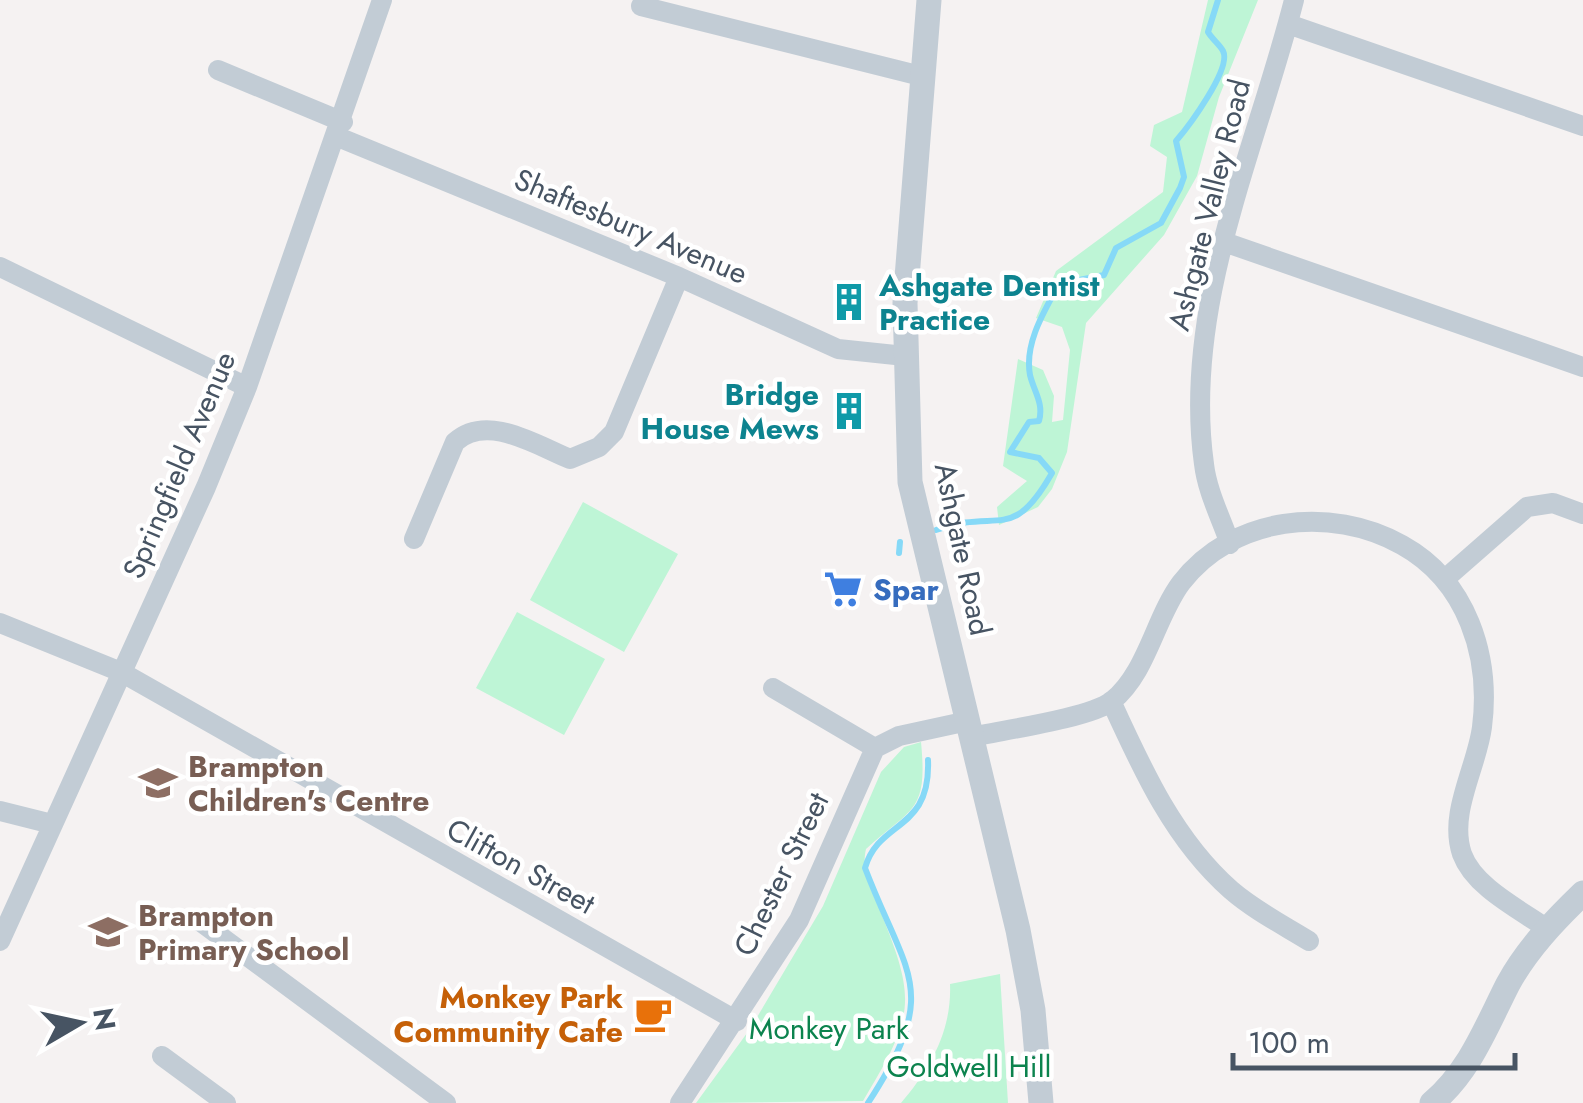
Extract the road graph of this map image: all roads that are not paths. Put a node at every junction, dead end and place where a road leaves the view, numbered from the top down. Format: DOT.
graph roads {
  1 [pos="382,0"];
  2 [pos="929,0"];
  3 [pos="1294,0"];
  4 [pos="641,6"];
  5 [pos="1288,24"];
  6 [pos="218,70"];
  7 [pos="921,76"];
  8 [pos="1583,126"];
  9 [pos="341,130"];
  10 [pos="1224,242"];
  11 [pos="0,268"];
  12 [pos="679,277"];
  13 [pos="904,356"];
  14 [pos="1583,367"];
  15 [pos="247,387"];
  16 [pos="1583,514"];
  17 [pos="414,539"];
  18 [pos="1230,544"];
  19 [pos="1446,578"];
  20 [pos="0,624"];
  21 [pos="121,672"];
  22 [pos="773,688"];
  23 [pos="1112,701"];
  24 [pos="970,729"];
  25 [pos="875,748"];
  26 [pos="0,811"];
  27 [pos="52,824"];
  28 [pos="1583,892"];
  29 [pos="200,922"];
  30 [pos="1546,928"];
  31 [pos="0,941"];
  32 [pos="1309,941"];
  33 [pos="736,1020"];
  34 [pos="162,1056"];
  35 [pos="226,1103"];
  36 [pos="446,1103"];
  37 [pos="680,1103"];
  38 [pos="1041,1103"];
  39 [pos="1432,1103"];
  1 -- 9 [label="street, Springfield Avenue"];
  2 -- 7 [label="street, Ashgate Road"];
  3 -- 5 [label="street, Ashgate Valley Road"];
  4 -- 7 [label="street"];
  5 -- 8 [label="street"];
  5 -- 10 [label="street, Ashgate Valley Road"];
  6 -- 9 [label="street, Shaftesbury Avenue"];
  7 -- 13 [label="street, Ashgate Road"];
  9 -- 12 [label="street, Shaftesbury Avenue"];
  9 -- 15 [label="street, Springfield Avenue"];
  10 -- 14 [label="street"];
  10 -- 18 [label="street, Ashgate Valley Road"];
  11 -- 15 [label="street"];
  12 -- 13 [label="street, Shaftesbury Avenue"];
  12 -- 17 [label="street"];
  13 -- 24 [label="street, Ashgate Road"];
  15 -- 21 [label="street, Springfield Avenue"];
  16 -- 19 [label="street"];
  18 -- 19 [label="street"];
  18 -- 23 [label="street"];
  19 -- 30 [label="street"];
  20 -- 21 [label="street, Clifton Street"];
  21 -- 27 [label="street, Springfield Avenue"];
  21 -- 33 [label="street, Clifton Street"];
  22 -- 25 [label="street"];
  23 -- 24 [label="street"];
  23 -- 32 [label="street"];
  24 -- 25 [label="street"];
  24 -- 38 [label="street, Ashgate Road"];
  25 -- 33 [label="street, Chester Street"];
  26 -- 27 [label="street"];
  27 -- 31 [label="street, Springfield Avenue"];
  28 -- 30 [label="street"];
  29 -- 36 [label="street"];
  30 -- 39 [label="street"];
  33 -- 37 [label="street, Chester Street"];
  34 -- 35 [label="street"];
}
